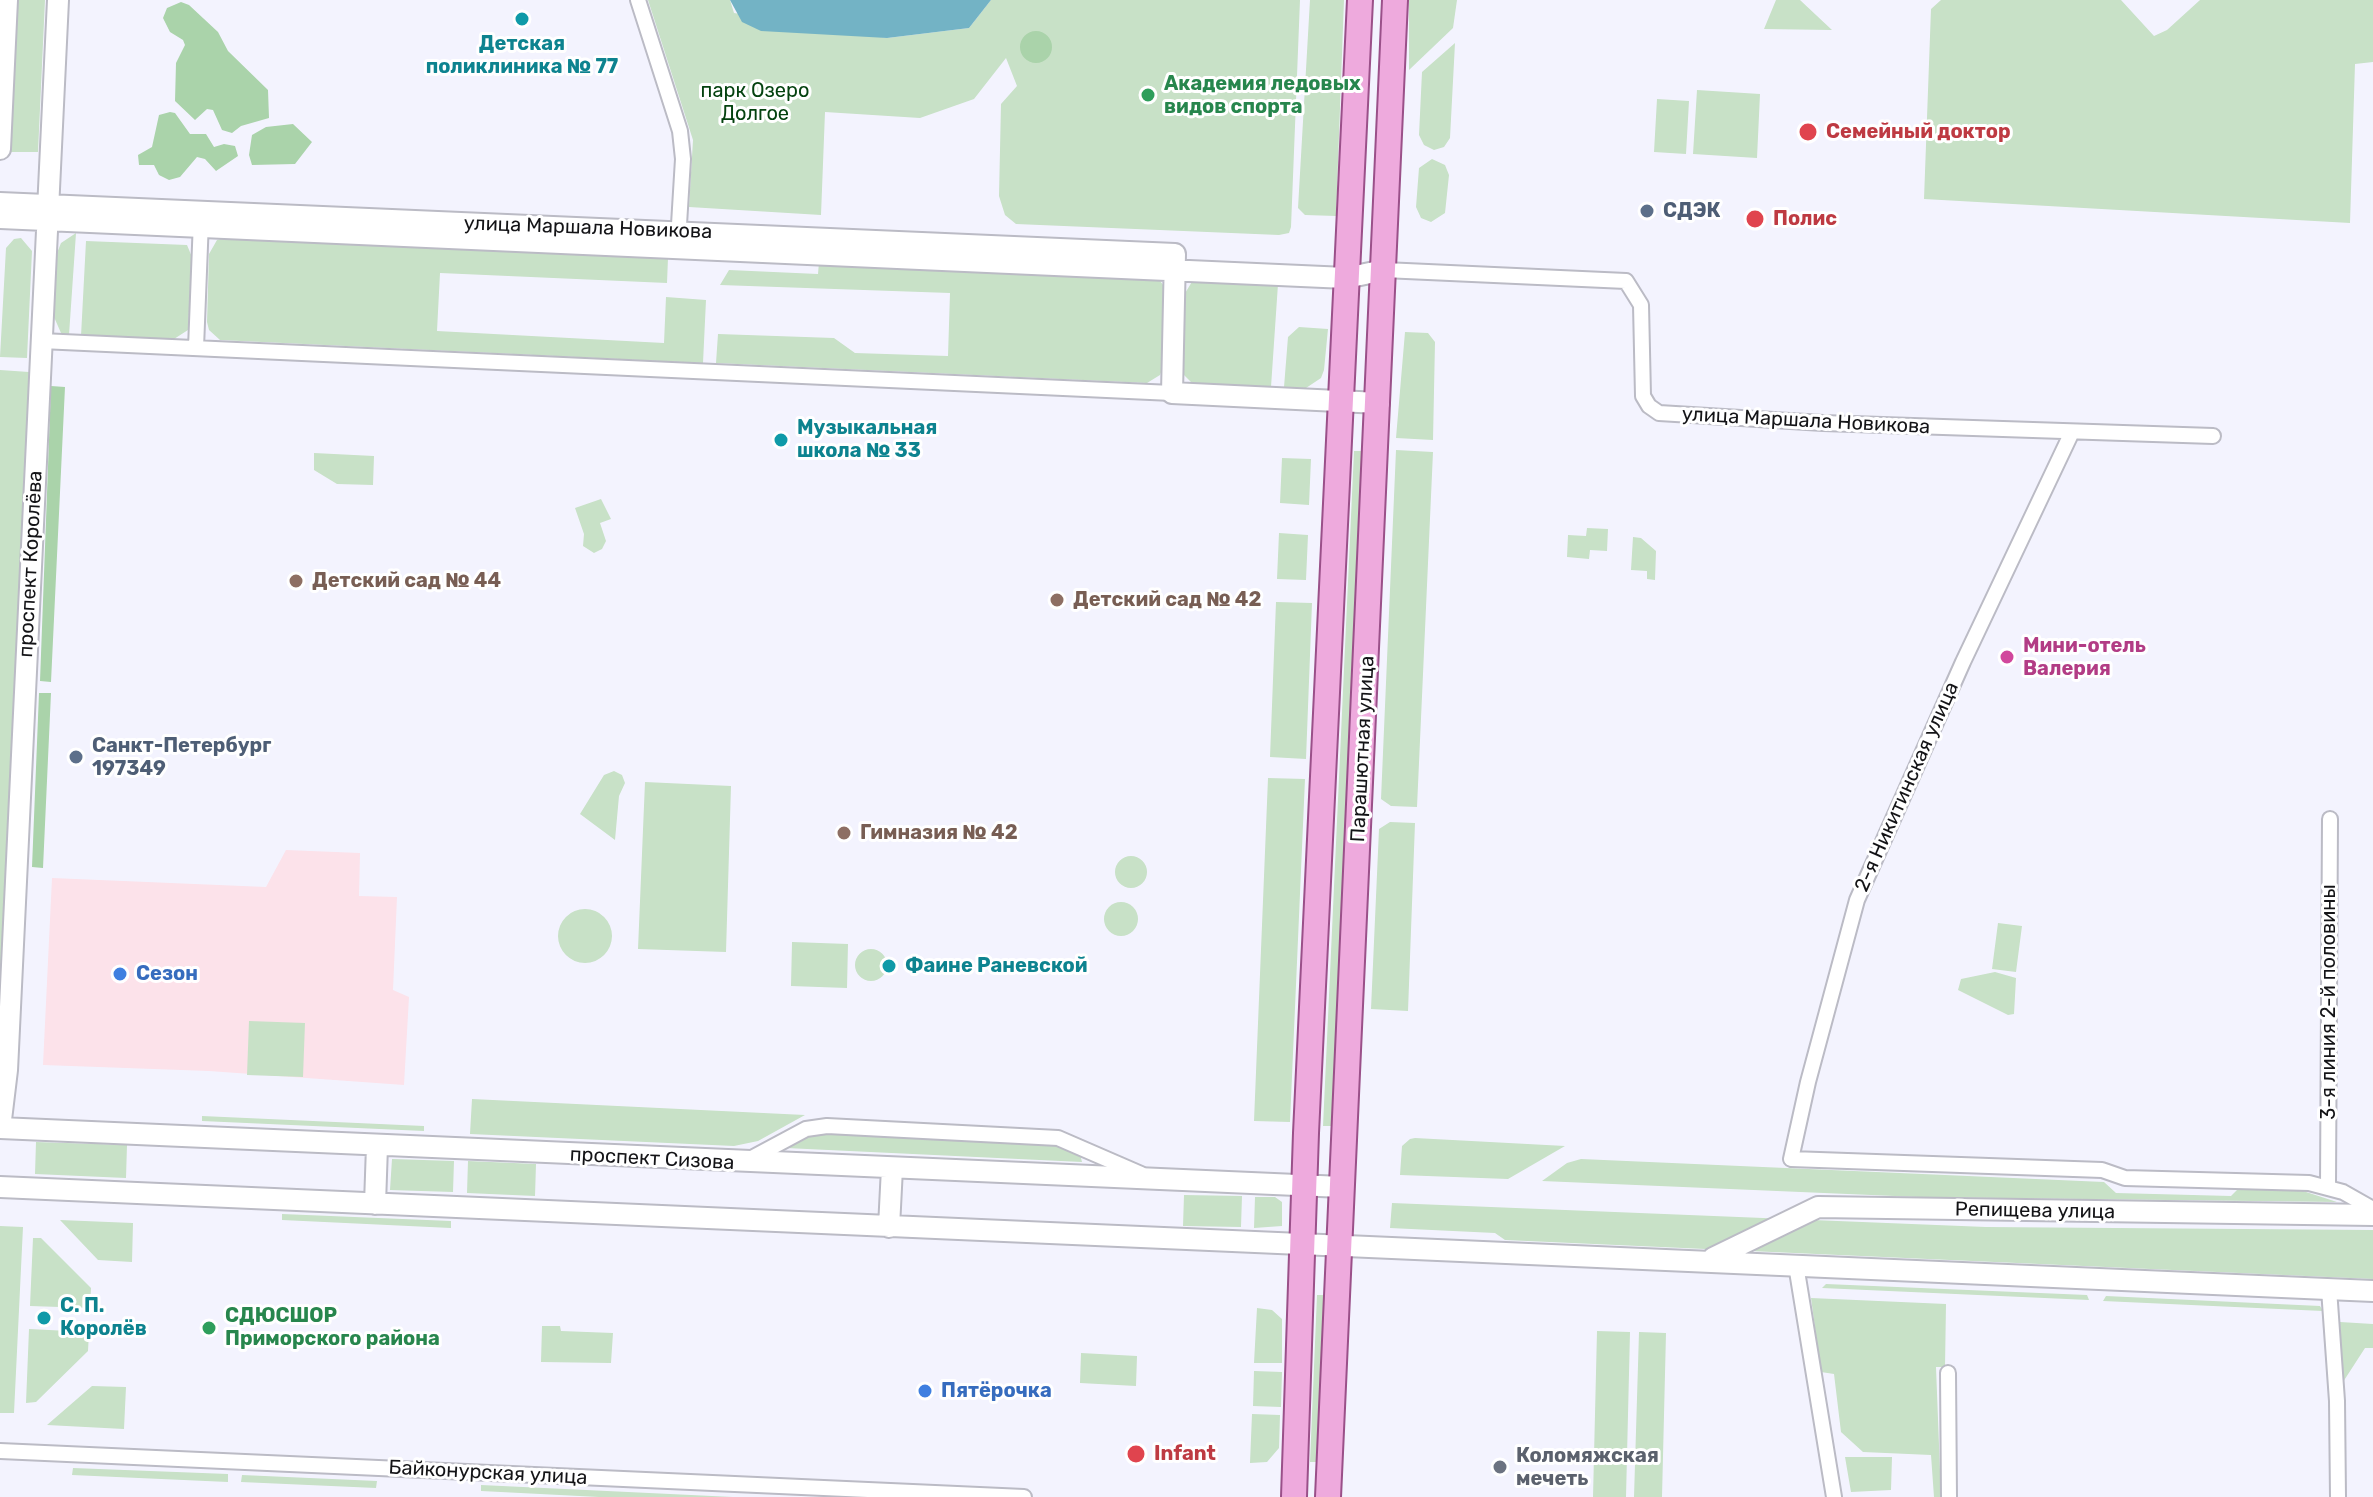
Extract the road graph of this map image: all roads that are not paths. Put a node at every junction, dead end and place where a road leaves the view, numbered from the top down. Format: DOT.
graph roads {
  1 [pos="7,0"];
  2 [pos="58,0"];
  3 [pos="638,0"];
  4 [pos="1360,0"];
  5 [pos="1395,0"];
  6 [pos="0,149"];
  7 [pos="0,203"];
  8 [pos="48,212"];
  9 [pos="0,218"];
  10 [pos="201,219"];
  11 [pos="678,240"];
  12 [pos="1175,262"];
  13 [pos="1384,270"];
  14 [pos="1346,278"];
  15 [pos="41,341"];
  16 [pos="196,348"];
  17 [pos="1172,393"];
  18 [pos="1339,401"];
  19 [pos="1379,403"];
  20 [pos="2072,432"];
  21 [pos="2213,436"];
  22 [pos="2330,819"];
  23 [pos="0,1128"];
  24 [pos="377,1146"];
  25 [pos="743,1163"];
  26 [pos="892,1168"];
  27 [pos="1152,1180"];
  28 [pos="2328,1185"];
  29 [pos="1304,1186"];
  30 [pos="0,1187"];
  31 [pos="1342,1187"];
  32 [pos="375,1204"];
  33 [pos="2373,1212"];
  34 [pos="889,1227"];
  35 [pos="1302,1243"];
  36 [pos="1341,1245"];
  37 [pos="1709,1260"];
  38 [pos="1796,1265"];
  39 [pos="2329,1289"];
  40 [pos="2373,1291"];
  41 [pos="1948,1373"];
  42 [pos="0,1451"];
  43 [pos="1024,1497"];
  44 [pos="1294,1497"];
  45 [pos="1328,1497"];
  46 [pos="1834,1497"];
  47 [pos="1949,1497"];
  48 [pos="2338,1497"];
  1 -- 6 [label="main road"];
  2 -- 8 [label="main road, проспект Королёва"];
  3 -- 11 [label="street"];
  4 -- 14 [label="main road, Парашютная улица"];
  5 -- 13 [label="main road, Парашютная улица"];
  7 -- 8 [label="main road, улица Маршала Новикова"];
  8 -- 9 [label="main road, улица Маршала Новикова"];
  8 -- 10 [label="main road, улица Маршала Новикова"];
  8 -- 15 [label="main road, проспект Королёва"];
  10 -- 11 [label="main road, улица Маршала Новикова"];
  10 -- 16 [label="street"];
  11 -- 12 [label="main road, улица Маршала Новикова"];
  12 -- 14 [label="main road, улица Маршала Новикова"];
  12 -- 17 [label="main road"];
  13 -- 14 [label="main road, улица Маршала Новикова"];
  13 -- 19 [label="main road, Парашютная улица"];
  13 -- 20 [label="street, улица Маршала Новикова"];
  14 -- 18 [label="main road, Парашютная улица"];
  15 -- 16 [label="street"];
  15 -- 23 [label="main road, проспект Королёва"];
  16 -- 17 [label="street"];
  17 -- 18 [label="main road"];
  18 -- 19 [label="main road"];
  18 -- 29 [label="main road, Парашютная улица"];
  19 -- 31 [label="main road, Парашютная улица"];
  20 -- 21 [label="street, улица Маршала Новикова"];
  20 -- 28 [label="street, 2-я Никитинская улица"];
  22 -- 28 [label="street, 3-я линия 2-й половины"];
  23 -- 24 [label="main road, проспект Сизова"];
  24 -- 25 [label="main road, проспект Сизова"];
  24 -- 32 [label="main road"];
  25 -- 26 [label="main road, проспект Сизова"];
  25 -- 27 [label="street"];
  26 -- 27 [label="main road, проспект Сизова"];
  26 -- 34 [label="main road"];
  27 -- 29 [label="main road, проспект Сизова"];
  28 -- 33 [label="street"];
  29 -- 31 [label="main road"];
  29 -- 35 [label="main road, Парашютная улица"];
  30 -- 32 [label="main road"];
  31 -- 36 [label="main road, Парашютная улица"];
  32 -- 34 [label="main road"];
  33 -- 37 [label="main road, Репищева улица"];
  34 -- 35 [label="main road"];
  35 -- 36 [label="main road, Репищева улица"];
  35 -- 44 [label="main road, Парашютная улица"];
  36 -- 37 [label="main road, Репищева улица"];
  36 -- 45 [label="main road, Парашютная улица"];
  37 -- 38 [label="main road, Репищева улица"];
  38 -- 39 [label="main road, Репищева улица"];
  38 -- 46 [label="street"];
  39 -- 40 [label="main road, Репищева улица"];
  39 -- 48 [label="street"];
  41 -- 47 [label="street"];
  42 -- 43 [label="street, Байконурская улица"];
}
